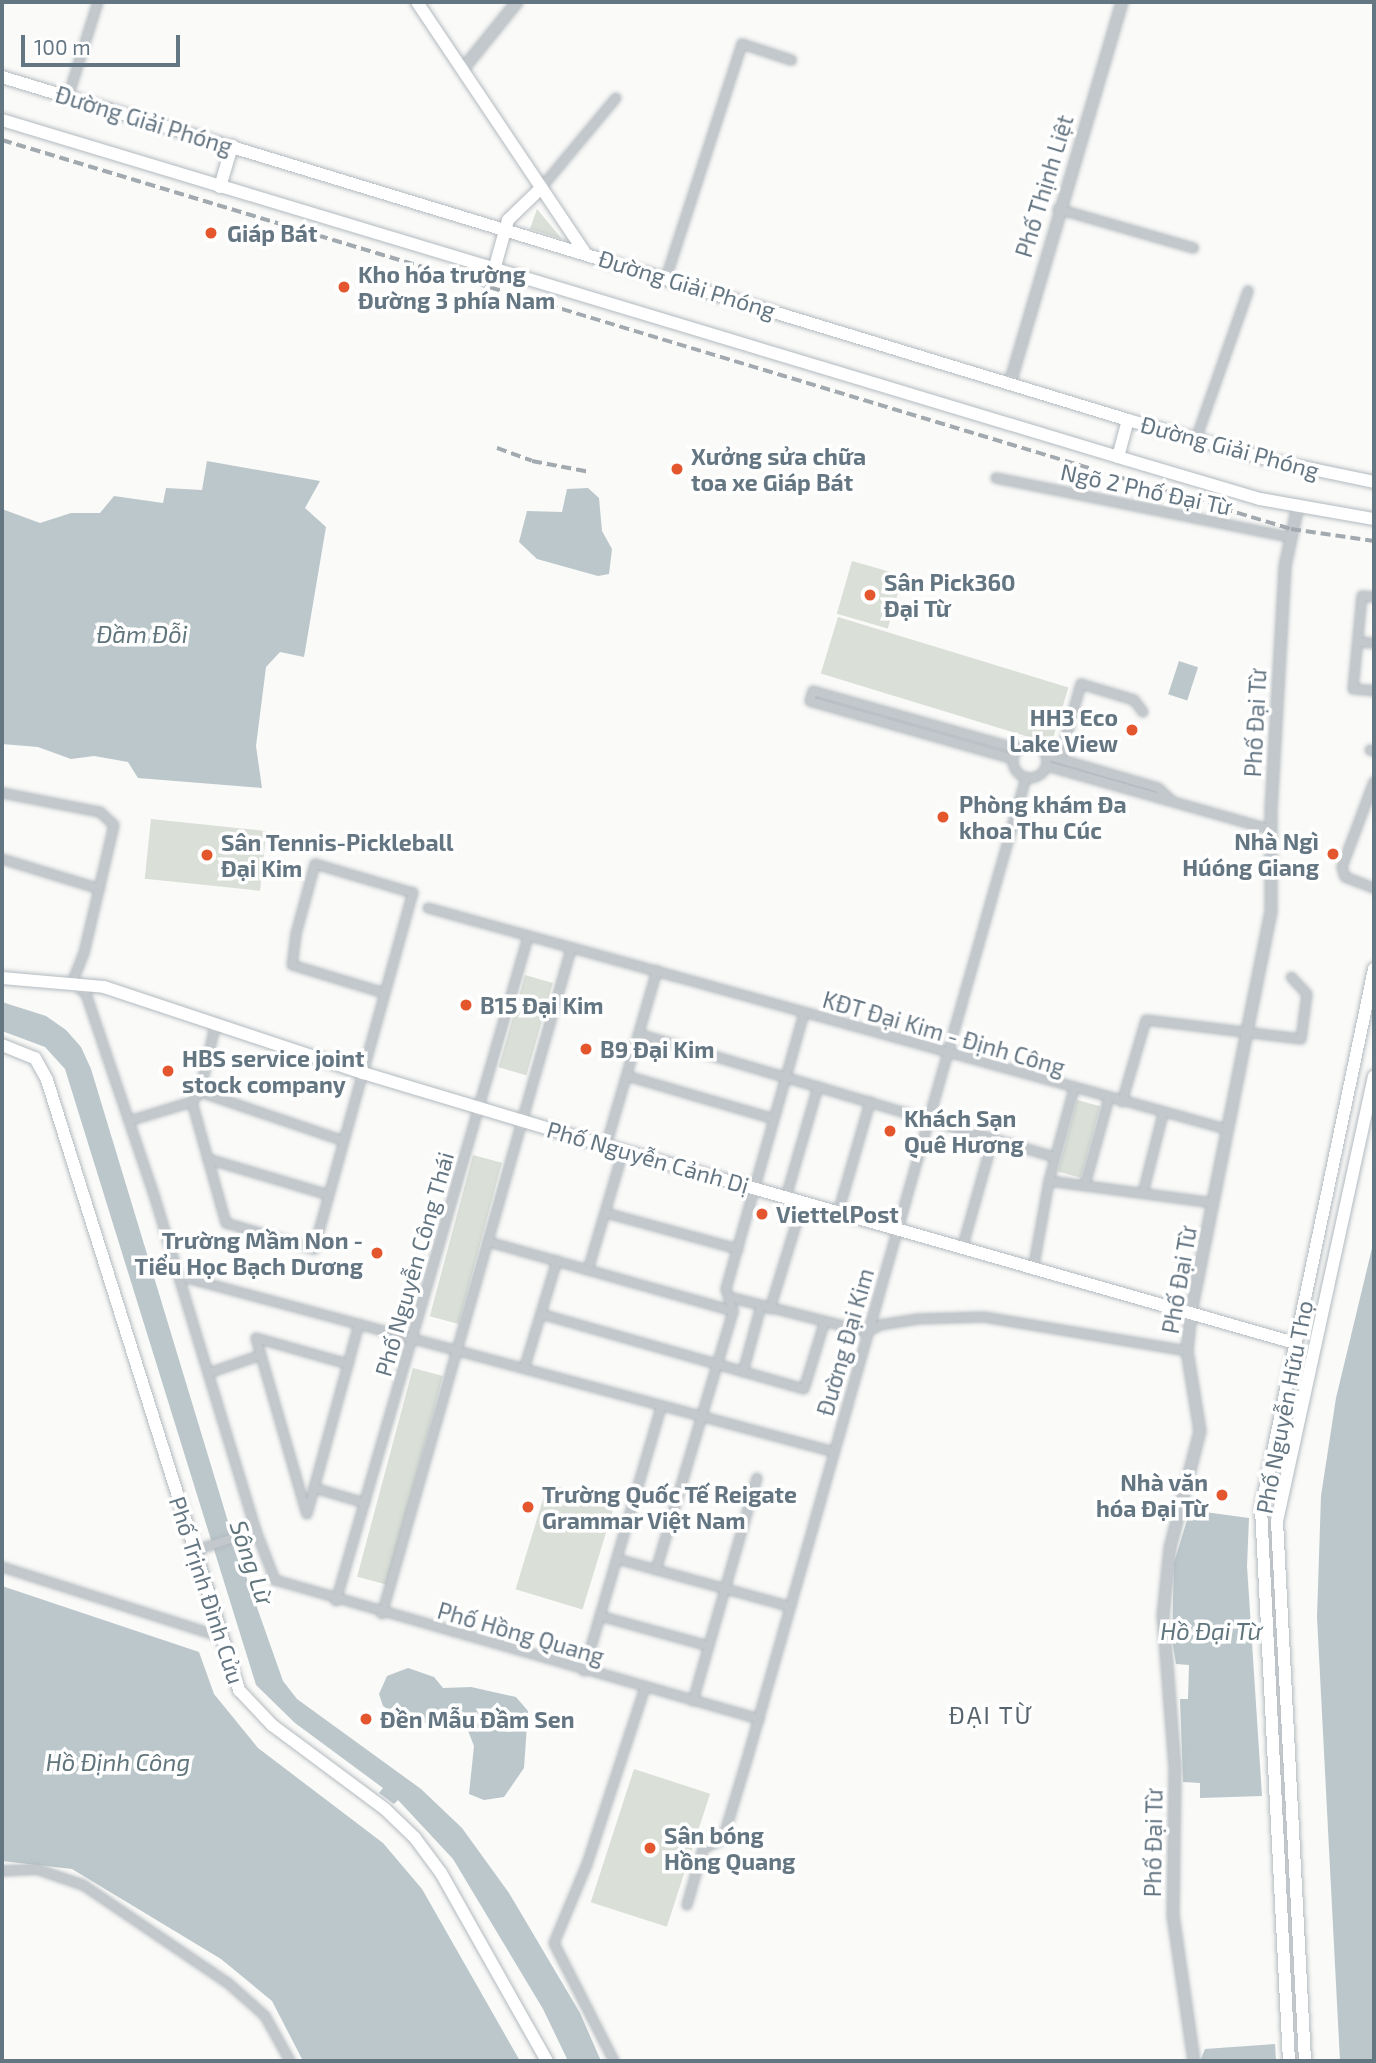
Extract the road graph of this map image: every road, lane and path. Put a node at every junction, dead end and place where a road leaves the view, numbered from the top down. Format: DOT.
graph roads {
  1 [pos="97,2"];
  2 [pos="417,2"];
  3 [pos="517,2"];
  4 [pos="1122,2"];
  5 [pos="791,60"];
  6 [pos="463,68"];
  7 [pos="2,77"];
  8 [pos="68,97"];
  9 [pos="616,98"];
  10 [pos="2,120"];
  11 [pos="232,146"];
  12 [pos="220,187"];
  13 [pos="541,188"];
  14 [pos="1058,209"];
  15 [pos="506,229"];
  16 [pos="1193,248"];
  17 [pos="585,253"];
  18 [pos="494,270"];
  19 [pos="666,278"];
  20 [pos="1248,291"];
  21 [pos="1010,383"];
  22 [pos="1128,419"];
  23 [pos="1196,439"];
  24 [pos="1118,457"];
  25 [pos="996,478"];
  26 [pos="1374,482"];
  27 [pos="1298,506"];
  28 [pos="1374,519"];
  29 [pos="1288,537"];
  30 [pos="1374,597"];
  31 [pos="1358,642"];
  32 [pos="1374,643"];
  33 [pos="1374,691"];
  34 [pos="1143,712"];
  35 [pos="1018,750"];
  36 [pos="1046,755"];
  37 [pos="1060,759"];
  38 [pos="1013,760"];
  39 [pos="1046,766"];
  40 [pos="1026,778"];
  41 [pos="1374,782"];
  42 [pos="2,793"];
  43 [pos="1174,801"];
  44 [pos="1271,830"];
  45 [pos="2,859"];
  46 [pos="1374,888"];
  47 [pos="100,889"];
  48 [pos="428,908"];
  49 [pos="528,937"];
  50 [pos="571,949"];
  51 [pos="1374,969"];
  52 [pos="657,970"];
  53 [pos="1291,977"];
  54 [pos="2,978"];
  55 [pos="72,982"];
  56 [pos="384,993"];
  57 [pos="804,1013"];
  58 [pos="216,1022"];
  59 [pos="1245,1033"];
  60 [pos="639,1034"];
  61 [pos="2,1045"];
  62 [pos="948,1054"];
  63 [pos="363,1073"];
  64 [pos="627,1076"];
  65 [pos="1374,1076"];
  66 [pos="786,1077"];
  67 [pos="818,1087"];
  68 [pos="1074,1089"];
  69 [pos="200,1092"];
  70 [pos="1110,1098"];
  71 [pos="192,1102"];
  72 [pos="870,1102"];
  73 [pos="1122,1102"];
  74 [pos="479,1108"];
  75 [pos="1163,1114"];
  76 [pos="774,1119"];
  77 [pos="929,1120"];
  78 [pos="129,1121"];
  79 [pos="523,1121"];
  80 [pos="1226,1129"];
  81 [pos="993,1139"];
  82 [pos="344,1141"];
  83 [pos="606,1146"];
  84 [pos="623,1152"];
  85 [pos="1055,1157"];
  86 [pos="208,1159"];
  87 [pos="1049,1181"];
  88 [pos="1085,1185"];
  89 [pos="755,1188"];
  90 [pos="1143,1193"];
  91 [pos="329,1195"];
  92 [pos="786,1197"];
  93 [pos="803,1202"];
  94 [pos="1214,1203"];
  95 [pos="606,1213"];
  96 [pos="838,1213"];
  97 [pos="897,1230"];
  98 [pos="489,1242"];
  99 [pos="738,1249"];
  100 [pos="962,1249"];
  101 [pos="557,1261"];
  102 [pos="588,1270"];
  103 [pos="1033,1270"];
  104 [pos="179,1276"];
  105 [pos="729,1297"];
  106 [pos="765,1308"];
  107 [pos="733,1311"];
  108 [pos="1191,1312"];
  109 [pos="541,1314"];
  110 [pos="359,1324"];
  111 [pos="824,1324"];
  112 [pos="867,1332"];
  113 [pos="412,1338"];
  114 [pos="1295,1343"];
  115 [pos="1314,1348"];
  116 [pos="458,1350"];
  117 [pos="1187,1351"];
  118 [pos="261,1355"];
  119 [pos="348,1364"];
  120 [pos="717,1364"];
  121 [pos="525,1366"];
  122 [pos="743,1372"];
  123 [pos="209,1373"];
  124 [pos="661,1408"];
  125 [pos="703,1416"];
  126 [pos="834,1452"];
  127 [pos="757,1478"];
  128 [pos="314,1489"];
  129 [pos="365,1503"];
  130 [pos="256,1531"];
  131 [pos="198,1549"];
  132 [pos="617,1559"];
  133 [pos="2,1567"];
  134 [pos="656,1570"];
  135 [pos="724,1589"];
  136 [pos="336,1601"];
  137 [pos="791,1607"];
  138 [pos="382,1614"];
  139 [pos="600,1616"];
  140 [pos="218,1636"];
  141 [pos="708,1646"];
  142 [pos="584,1671"];
  143 [pos="645,1688"];
  144 [pos="693,1701"];
  145 [pos="759,1719"];
  146 [pos="2,1871"];
  147 [pos="687,1905"];
  148 [pos="1303,1998"];
  149 [pos="1286,1999"];
  150 [pos="290,2061"];
  151 [pos="547,2061"];
  152 [pos="614,2061"];
  153 [pos="1194,2061"];
  154 [pos="1289,2061"];
  155 [pos="1305,2061"];
  1 -- 8 [label="street"];
  2 -- 6 [label="main road"];
  3 -- 6 [label="street"];
  4 -- 14 [label="street, Phố Thịnh Liệt"];
  5 -- 19 [label="street"];
  6 -- 13 [label="main road"];
  7 -- 8 [label="main road, Đường Giải Phóng"];
  8 -- 11 [label="main road, Đường Giải Phóng"];
  9 -- 13 [label="street"];
  10 -- 12 [label="main road, Đường Giải Phóng"];
  11 -- 12 [label="main road"];
  11 -- 15 [label="main road, Đường Giải Phóng"];
  12 -- 18 [label="main road, Đường Giải Phóng"];
  13 -- 15 [label="main road"];
  13 -- 17 [label="main road"];
  14 -- 16 [label="street"];
  14 -- 21 [label="street, Phố Thịnh Liệt"];
  15 -- 17 [label="main road, Đường Giải Phóng"];
  15 -- 18 [label="main road"];
  17 -- 19 [label="main road, Đường Giải Phóng"];
  18 -- 24 [label="main road, Đường Giải Phóng"];
  19 -- 21 [label="main road, Đường Giải Phóng"];
  20 -- 23 [label="street"];
  21 -- 22 [label="main road, Đường Giải Phóng"];
  22 -- 23 [label="main road, Đường Giải Phóng"];
  22 -- 24 [label="main road"];
  23 -- 26 [label="main road, Đường Giải Phóng"];
  24 -- 27 [label="main road, Đường Giải Phóng"];
  25 -- 29 [label="street, Ngõ 2 Phố Đại Từ"];
  27 -- 28 [label="main road, Đường Giải Phóng"];
  27 -- 29 [label="street, Phố Đại Từ"];
  29 -- 44 [label="street, Phố Đại Từ"];
  30 -- 31 [label="street"];
  31 -- 32 [label="street"];
  31 -- 33 [label="street"];
  34 -- 37 [label="street"];
  35 -- 36 [label="street"];
  35 -- 38 [label="street"];
  35 -- 38 [label="street"];
  36 -- 37 [label="street"];
  36 -- 39 [label="street"];
  37 -- 43 [label="street"];
  38 -- 40 [label="street"];
  39 -- 40 [label="street"];
  39 -- 43 [label="street"];
  40 -- 62 [label="street, Đường Đại Kim"];
  41 -- 46 [label="street"];
  42 -- 47 [label="street"];
  43 -- 44 [label="street"];
  44 -- 59 [label="street, Phố Đại Từ"];
  45 -- 47 [label="street"];
  47 -- 55 [label="street"];
  48 -- 49 [label="street, KĐT Đại Kim - Định Công"];
  49 -- 50 [label="street, KĐT Đại Kim - Định Công"];
  49 -- 74 [label="street, Phố Nguyễn Công Thái"];
  50 -- 52 [label="street, KĐT Đại Kim - Định Công"];
  50 -- 79 [label="street"];
  51 -- 114 [label="main road, Phố Nguyễn Hữu Thọ"];
  52 -- 57 [label="street, KĐT Đại Kim - Định Công"];
  52 -- 60 [label="street"];
  53 -- 59 [label="street"];
  54 -- 55 [label="main road, Phố Nguyễn Cảnh Dị"];
  55 -- 58 [label="main road, Phố Nguyễn Cảnh Dị"];
  55 -- 78 [label="street"];
  56 -- 56 [label="street"];
  56 -- 63 [label="street"];
  57 -- 62 [label="street, KĐT Đại Kim - Định Công"];
  57 -- 66 [label="street, KĐT Đại Kim - Định Công"];
  58 -- 63 [label="main road, Phố Nguyễn Cảnh Dị"];
  58 -- 69 [label="street"];
  59 -- 73 [label="street"];
  59 -- 80 [label="street, Phố Đại Từ"];
  60 -- 64 [label="street"];
  60 -- 66 [label="street"];
  61 -- 131 [label="main road, Phố Trịnh Đình Cửu"];
  62 -- 68 [label="street, KĐT Đại Kim - Định Công"];
  62 -- 77 [label="street, Đường Đại Kim"];
  63 -- 74 [label="main road, Phố Nguyễn Cảnh Dị"];
  63 -- 82 [label="street"];
  64 -- 76 [label="street"];
  64 -- 83 [label="street"];
  65 -- 115 [label="main road, Phố Nguyễn Hữu Thọ"];
  66 -- 67 [label="street"];
  66 -- 76 [label="street, KĐT Đại Kim - Định Công"];
  67 -- 72 [label="street"];
  67 -- 92 [label="street"];
  68 -- 70 [label="street, KĐT Đại Kim - Định Công"];
  68 -- 85 [label="street, KĐT Đại Kim - Định Công"];
  69 -- 71 [label="street"];
  69 -- 82 [label="street"];
  70 -- 73 [label="street, KĐT Đại Kim - Định Công"];
  70 -- 88 [label="street"];
  71 -- 78 [label="street"];
  71 -- 86 [label="street"];
  72 -- 77 [label="street"];
  72 -- 96 [label="street"];
  73 -- 75 [label="street, KĐT Đại Kim - Định Công"];
  74 -- 79 [label="main road, Phố Nguyễn Cảnh Dị"];
  74 -- 113 [label="street, Phố Nguyễn Công Thái"];
  75 -- 80 [label="street, KĐT Đại Kim - Định Công"];
  75 -- 90 [label="street"];
  76 -- 89 [label="street, KĐT Đại Kim - Định Công"];
  77 -- 81 [label="street"];
  77 -- 97 [label="street, Đường Đại Kim"];
  78 -- 104 [label="street"];
  79 -- 83 [label="main road, Phố Nguyễn Cảnh Dị"];
  79 -- 98 [label="street"];
  80 -- 94 [label="street, Phố Đại Từ"];
  81 -- 85 [label="street"];
  81 -- 100 [label="street"];
  82 -- 91 [label="street"];
  83 -- 84 [label="main road, Phố Nguyễn Cảnh Dị"];
  84 -- 89 [label="main road, Phố Nguyễn Cảnh Dị"];
  84 -- 95 [label="street"];
  85 -- 87 [label="street, KĐT Đại Kim - Định Công"];
  86 -- 91 [label="street"];
  86 -- 91 [label="street"];
  87 -- 88 [label="street"];
  87 -- 103 [label="street, KĐT Đại Kim - Định Công"];
  88 -- 90 [label="street"];
  89 -- 92 [label="main road, Phố Nguyễn Cảnh Dị"];
  89 -- 99 [label="street, KĐT Đại Kim - Định Công"];
  90 -- 94 [label="street"];
  92 -- 93 [label="main road, Phố Nguyễn Cảnh Dị"];
  93 -- 96 [label="main road, Phố Nguyễn Cảnh Dị"];
  93 -- 106 [label="street"];
  94 -- 108 [label="street, Phố Đại Từ"];
  95 -- 99 [label="street"];
  95 -- 102 [label="street"];
  96 -- 97 [label="main road, Phố Nguyễn Cảnh Dị"];
  97 -- 100 [label="main road, Phố Nguyễn Cảnh Dị"];
  97 -- 112 [label="street, Đường Đại Kim"];
  98 -- 101 [label="street"];
  98 -- 116 [label="street"];
  99 -- 105 [label="street, KĐT Đại Kim - Định Công"];
  100 -- 103 [label="main road, Phố Nguyễn Cảnh Dị"];
  101 -- 102 [label="street"];
  101 -- 109 [label="street"];
  102 -- 107 [label="street"];
  103 -- 108 [label="main road, Phố Nguyễn Cảnh Dị"];
  104 -- 110 [label="street"];
  104 -- 123 [label="street"];
  105 -- 106 [label="street"];
  105 -- 107 [label="street, KĐT Đại Kim - Định Công"];
  106 -- 111 [label="street"];
  106 -- 122 [label="street"];
  107 -- 120 [label="street"];
  108 -- 114 [label="main road, Phố Nguyễn Cảnh Dị"];
  108 -- 117 [label="street, Phố Đại Từ"];
  109 -- 120 [label="street"];
  109 -- 121 [label="street"];
  110 -- 113 [label="street"];
  110 -- 119 [label="street"];
  111 -- 112 [label="street"];
  111 -- 122 [label="street"];
  112 -- 117 [label="street"];
  112 -- 126 [label="street, Đường Đại Kim"];
  113 -- 116 [label="street"];
  113 -- 129 [label="street, Phố Nguyễn Công Thái"];
  114 -- 115 [label="street"];
  114 -- 149 [label="main road, Phố Nguyễn Hữu Thọ"];
  115 -- 148 [label="main road, Phố Nguyễn Hữu Thọ"];
  116 -- 121 [label="street"];
  116 -- 138 [label="street"];
  117 -- 153 [label="street, Phố Đại Từ"];
  118 -- 119 [label="street"];
  118 -- 123 [label="street"];
  118 -- 128 [label="street"];
  119 -- 128 [label="street"];
  120 -- 122 [label="street"];
  120 -- 125 [label="street"];
  121 -- 124 [label="street"];
  123 -- 130 [label="street"];
  124 -- 125 [label="street"];
  124 -- 132 [label="street"];
  125 -- 126 [label="street"];
  125 -- 134 [label="street"];
  126 -- 137 [label="street, Đường Đại Kim"];
  127 -- 135 [label="street"];
  128 -- 129 [label="street"];
  129 -- 136 [label="street, Phố Nguyễn Công Thái"];
  130 -- 131 [label="street"];
  130 -- 136 [label="street, Phố Hồng Quang"];
  131 -- 140 [label="main road, Phố Trịnh Đình Cửu"];
  132 -- 134 [label="street"];
  132 -- 139 [label="street"];
  133 -- 140 [label="street"];
  134 -- 135 [label="street"];
  135 -- 137 [label="street"];
  135 -- 141 [label="street"];
  136 -- 138 [label="street, Phố Hồng Quang"];
  137 -- 145 [label="street, Đường Đại Kim"];
  138 -- 142 [label="street, Phố Hồng Quang"];
  139 -- 141 [label="street"];
  139 -- 142 [label="street"];
  140 -- 151 [label="main road, Phố Trịnh Đình Cửu"];
  141 -- 144 [label="street"];
  142 -- 143 [label="street, Phố Hồng Quang"];
  143 -- 144 [label="street, Phố Hồng Quang"];
  143 -- 152 [label="street"];
  144 -- 145 [label="street, Phố Hồng Quang"];
  145 -- 147 [label="street, Đường Đại Kim"];
  146 -- 150 [label="street"];
  148 -- 149 [label="street"];
  148 -- 155 [label="main road, Phố Nguyễn Hữu Thọ"];
  149 -- 154 [label="main road, Phố Nguyễn Hữu Thọ"];
}
